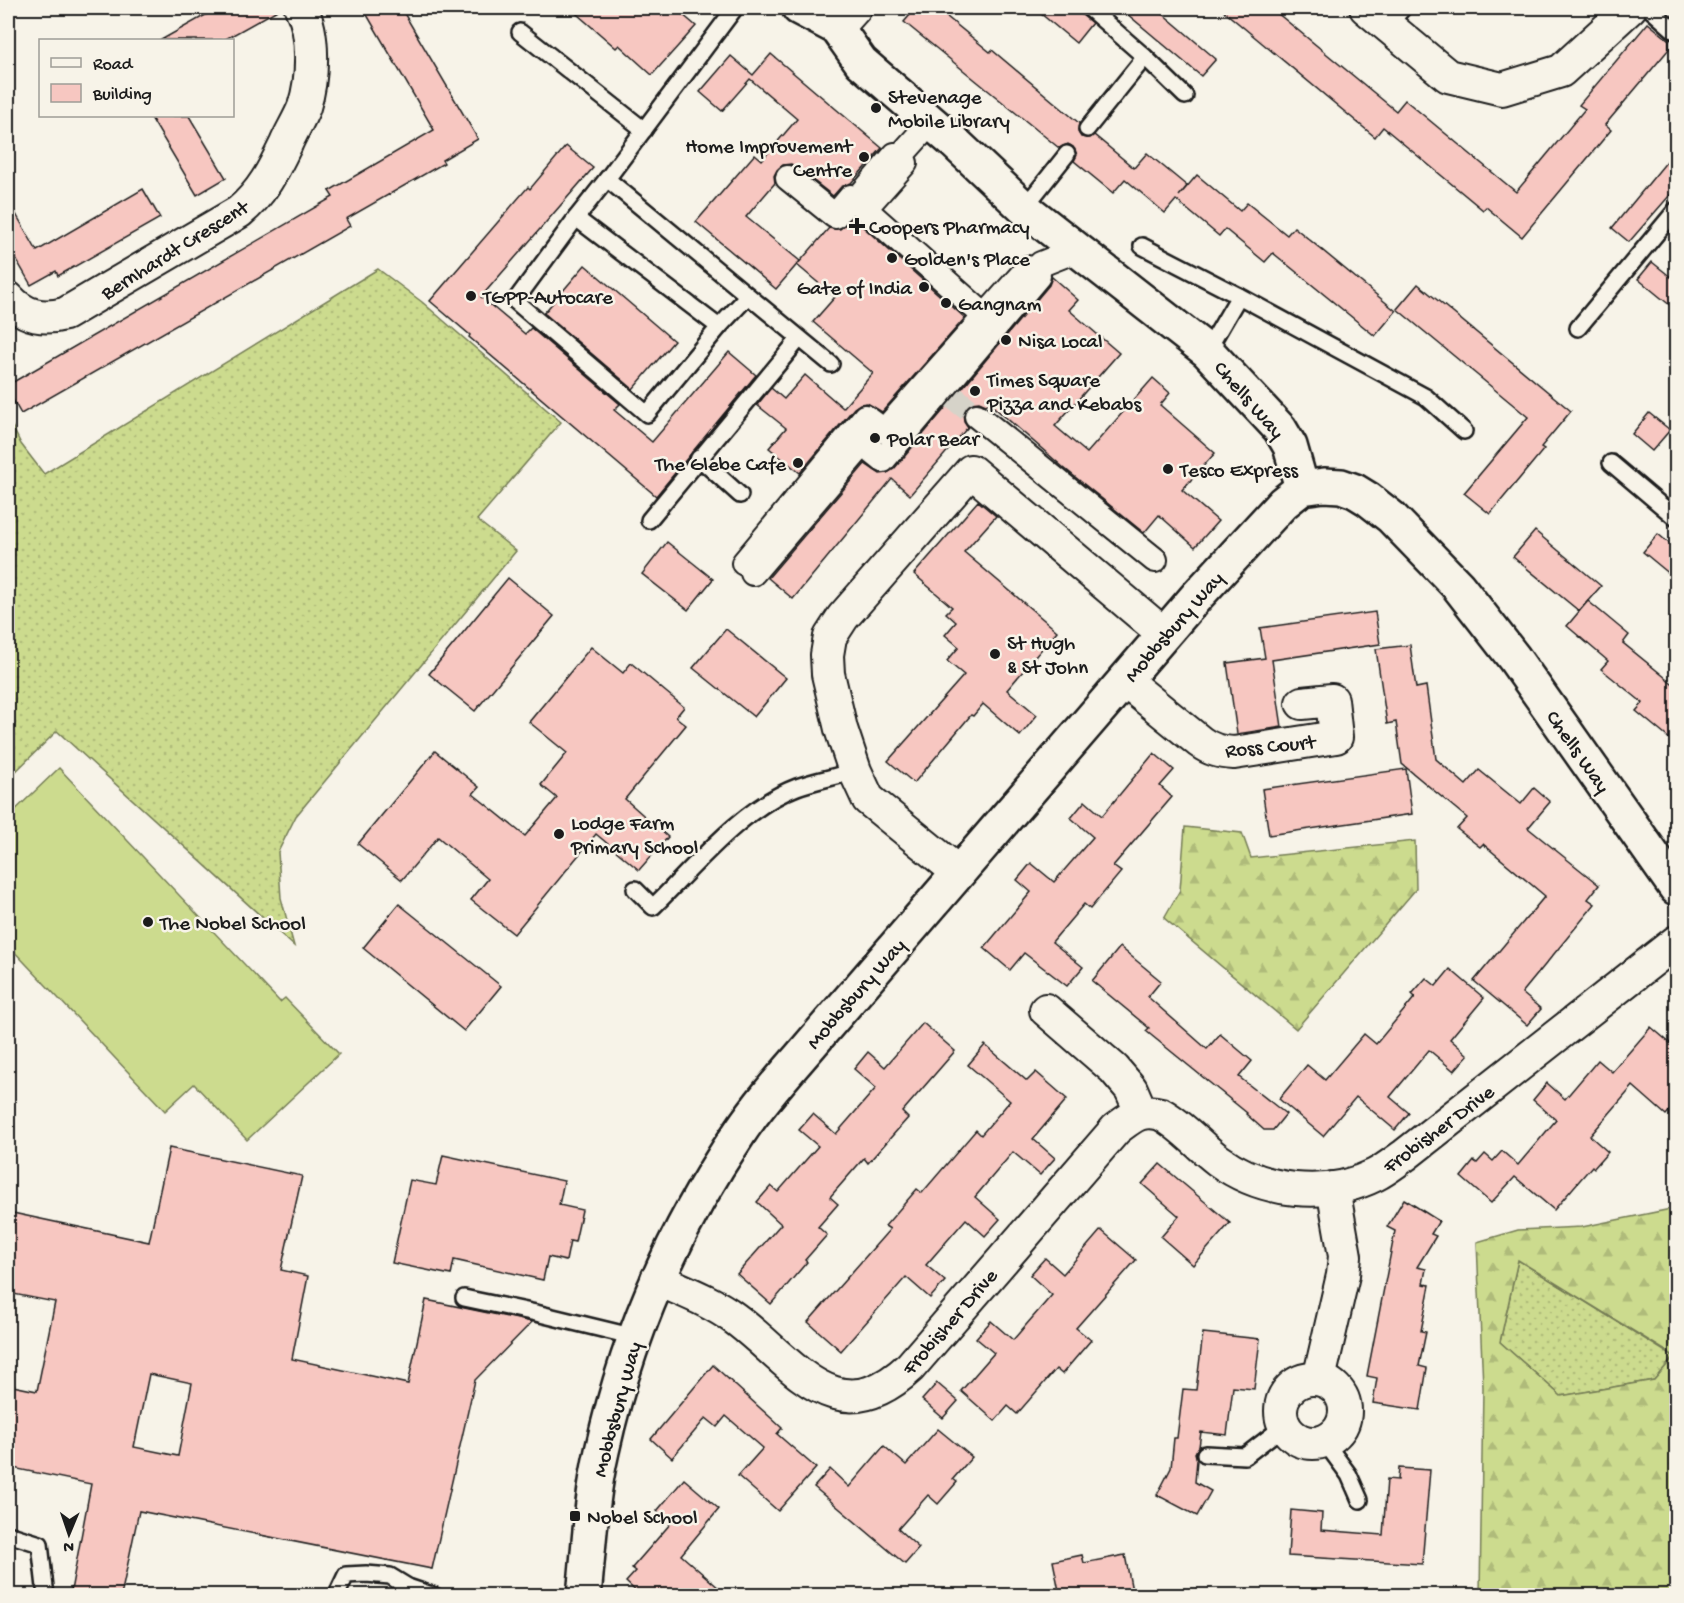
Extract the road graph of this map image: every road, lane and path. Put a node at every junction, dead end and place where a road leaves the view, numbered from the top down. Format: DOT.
graph roads {
  1 [pos="301,8"];
  2 [pos="735,8"];
  3 [pos="799,8"];
  4 [pos="1089,8"];
  5 [pos="1630,8"];
  6 [pos="1649,8"];
  7 [pos="1386,13"];
  8 [pos="846,18"];
  9 [pos="520,32"];
  10 [pos="1677,32"];
  11 [pos="1145,57"];
  12 [pos="1185,96"];
  13 [pos="931,122"];
  14 [pos="1087,129"];
  15 [pos="644,130"];
  16 [pos="904,152"];
  17 [pos="1067,154"];
  18 [pos="788,178"];
  19 [pos="607,179"];
  20 [pos="1024,208"];
  21 [pos="1677,210"];
  22 [pos="576,218"];
  23 [pos="1142,246"];
  24 [pos="1079,249"];
  25 [pos="1041,264"];
  26 [pos="748,296"];
  27 [pos="1239,296"];
  28 [pos="8,298"];
  29 [pos="991,321"];
  30 [pos="719,327"];
  31 [pos="1578,328"];
  32 [pos="799,339"];
  33 [pos="1207,351"];
  34 [pos="831,364"];
  35 [pos="977,416"];
  36 [pos="1464,431"];
  37 [pos="891,437"];
  38 [pos="699,458"];
  39 [pos="1611,463"];
  40 [pos="1302,488"];
  41 [pos="740,495"];
  42 [pos="1677,518"];
  43 [pos="649,520"];
  44 [pos="1155,560"];
  45 [pos="748,568"];
  46 [pos="1164,634"];
  47 [pos="1125,681"];
  48 [pos="1302,703"];
  49 [pos="855,771"];
  50 [pos="959,873"];
  51 [pos="1676,888"];
  52 [pos="635,889"];
  53 [pos="1677,942"];
  54 [pos="1046,1010"];
  55 [pos="1141,1112"];
  56 [pos="1333,1188"];
  57 [pos="657,1279"];
  58 [pos="464,1298"];
  59 [pos="635,1337"];
  60 [pos="1319,1379"];
  61 [pos="1284,1426"];
  62 [pos="1324,1441"];
  63 [pos="1206,1454"];
  64 [pos="1360,1500"];
  65 [pos="8,1534"];
  66 [pos="408,1587"];
  67 [pos="46,1596"];
  68 [pos="336,1596"];
  69 [pos="395,1596"];
  70 [pos="435,1596"];
  71 [pos="584,1596"];
  1 -- 28 [label="street, Bernhardt Crescent"];
  2 -- 15 [label="lane"];
  3 -- 8 [label="street, Chells Way"];
  4 -- 11 [label="lane"];
  5 -- 7 [label="street"];
  6 -- 10 [label="lane"];
  8 -- 13 [label="street, Chells Way"];
  9 -- 15 [label="lane"];
  11 -- 12 [label="lane"];
  11 -- 14 [label="lane"];
  13 -- 16 [label="street"];
  13 -- 20 [label="street, Chells Way"];
  15 -- 19 [label="lane"];
  17 -- 20 [label="lane"];
  18 -- 29 [label="street"];
  19 -- 22 [label="lane"];
  19 -- 26 [label="lane"];
  20 -- 24 [label="street, Chells Way"];
  21 -- 31 [label="lane"];
  22 -- 30 [label="lane"];
  22 -- 30 [label="lane"];
  23 -- 27 [label="lane"];
  24 -- 25 [label="street"];
  24 -- 33 [label="street, Chells Way"];
  26 -- 30 [label="lane"];
  26 -- 32 [label="lane"];
  27 -- 33 [label="lane"];
  27 -- 36 [label="lane"];
  29 -- 37 [label="street"];
  29 -- 37 [label="street"];
  32 -- 34 [label="lane"];
  32 -- 38 [label="lane"];
  33 -- 40 [label="street, Chells Way"];
  35 -- 44 [label="street"];
  37 -- 45 [label="street"];
  38 -- 41 [label="lane"];
  38 -- 43 [label="lane"];
  39 -- 42 [label="lane"];
  40 -- 46 [label="street, Mobbsbury Way"];
  40 -- 51 [label="street, Chells Way"];
  46 -- 47 [label="street, Mobbsbury Way"];
  46 -- 49 [label="street"];
  47 -- 48 [label="street, Ross Court"];
  47 -- 50 [label="street, Mobbsbury Way"];
  49 -- 50 [label="street"];
  49 -- 52 [label="lane"];
  50 -- 57 [label="street, Mobbsbury Way"];
  53 -- 56 [label="street, Frobisher Drive"];
  54 -- 55 [label="street"];
  55 -- 56 [label="street, Frobisher Drive"];
  55 -- 57 [label="street, Frobisher Drive"];
  56 -- 60 [label="street"];
  57 -- 59 [label="street, Mobbsbury Way"];
  58 -- 59 [label="lane"];
  59 -- 71 [label="street, Mobbsbury Way"];
  60 -- 61 [label="street"];
  60 -- 62 [label="street"];
  61 -- 62 [label="street"];
  61 -- 63 [label="lane"];
  62 -- 64 [label="lane"];
  65 -- 67 [label="lane"];
  66 -- 68 [label="lane"];
  66 -- 69 [label="lane"];
  66 -- 70 [label="lane"];
}
